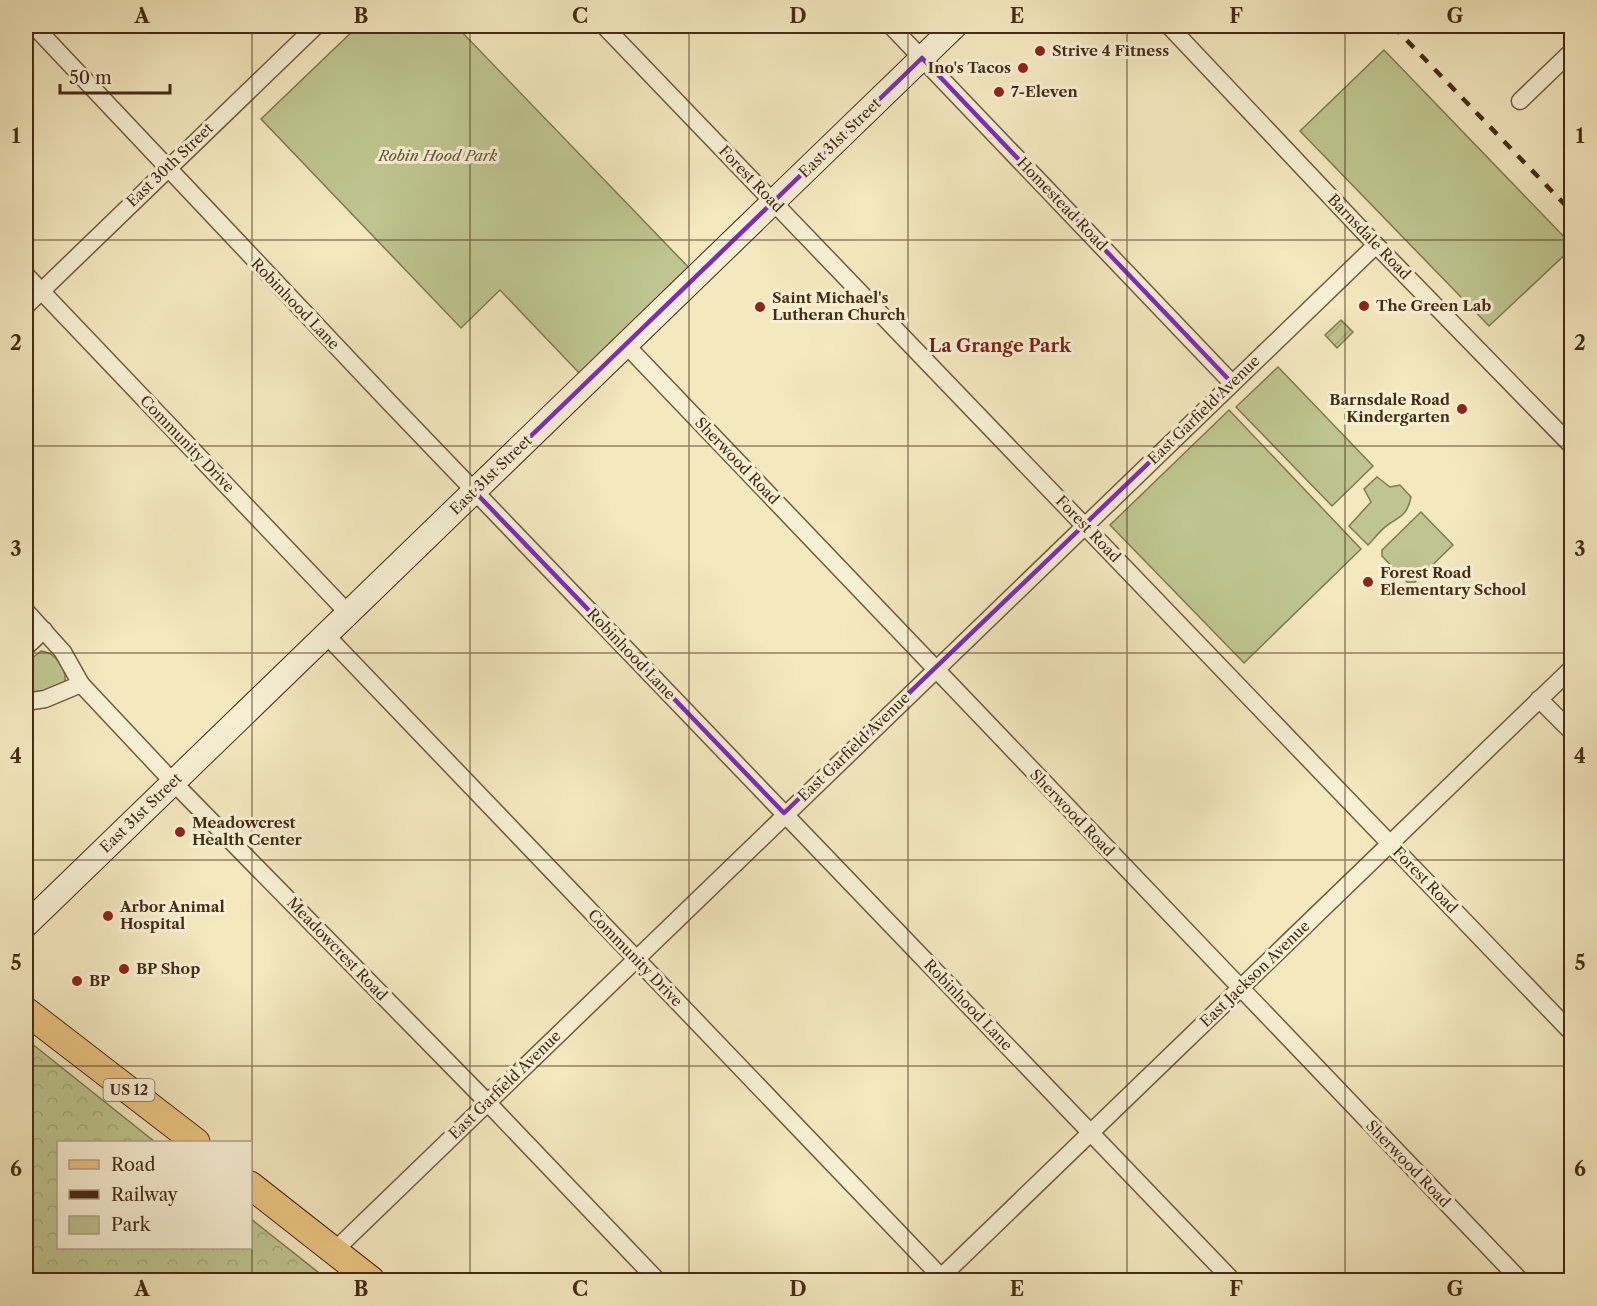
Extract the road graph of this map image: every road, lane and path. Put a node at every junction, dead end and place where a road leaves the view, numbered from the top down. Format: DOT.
graph roads {
  1 [pos="34,26"];
  2 [pos="316,26"];
  3 [pos="604,26"];
  4 [pos="891,26"];
  5 [pos="955,26"];
  6 [pos="1169,26"];
  7 [pos="1572,51"];
  8 [pos="922,58"];
  9 [pos="1520,101"];
  10 [pos="167,168"];
  11 [pos="774,202"];
  12 [pos="1376,245"];
  13 [pos="26,275"];
  14 [pos="40,291"];
  15 [pos="26,306"];
  16 [pos="626,345"];
  17 [pos="1232,383"];
  18 [pos="1572,446"];
  19 [pos="474,491"];
  20 [pos="1085,526"];
  21 [pos="26,611"];
  22 [pos="348,614"];
  23 [pos="44,630"];
  24 [pos="326,635"];
  25 [pos="26,647"];
  26 [pos="1572,668"];
  27 [pos="935,669"];
  28 [pos="81,684"];
  29 [pos="1539,699"];
  30 [pos="26,702"];
  31 [pos="1572,732"];
  32 [pos="173,782"];
  33 [pos="784,813"];
  34 [pos="1390,843"];
  35 [pos="26,925"];
  36 [pos="635,958"];
  37 [pos="1240,988"];
  38 [pos="26,1011"];
  39 [pos="1572,1033"];
  40 [pos="487,1102"];
  41 [pos="1090,1133"];
  42 [pos="193,1141"];
  43 [pos="252,1187"];
  44 [pos="333,1251"];
  45 [pos="941,1279"];
  46 [pos="370,1281"];
  47 [pos="657,1281"];
  48 [pos="1232,1281"];
  49 [pos="1520,1281"];
  1 -- 10 [label="street, Robinhood Lane"];
  2 -- 10 [label="street, East 30th Street"];
  3 -- 11 [label="street, Forest Road"];
  4 -- 8 [label="street, Homestead Road"];
  5 -- 8 [label="main road, East 31st Street"];
  6 -- 12 [label="street, Barnsdale Road"];
  7 -- 9 [label="street"];
  8 -- 11 [label="main road, East 31st Street"];
  8 -- 17 [label="street, Homestead Road"];
  10 -- 14 [label="street, East 30th Street"];
  10 -- 19 [label="street, Robinhood Lane"];
  11 -- 16 [label="main road, East 31st Street"];
  11 -- 20 [label="street, Forest Road"];
  12 -- 17 [label="street, East Garfield Avenue"];
  12 -- 18 [label="street, Barnsdale Road"];
  13 -- 14 [label="street, Community Drive"];
  14 -- 15 [label="street, East 30th Street"];
  14 -- 22 [label="street, Community Drive"];
  16 -- 19 [label="main road, East 31st Street"];
  16 -- 27 [label="street, Sherwood Road"];
  17 -- 20 [label="street, East Garfield Avenue"];
  19 -- 22 [label="main road, East 31st Street"];
  19 -- 33 [label="street, Robinhood Lane"];
  20 -- 27 [label="street, East Garfield Avenue"];
  20 -- 34 [label="street, Forest Road"];
  21 -- 23 [label="street, Meadowcrest Road"];
  22 -- 24 [label="main road, East 31st Street"];
  23 -- 25 [label="street"];
  23 -- 28 [label="street, Meadowcrest Road"];
  24 -- 32 [label="main road, East 31st Street"];
  24 -- 36 [label="street, Community Drive"];
  26 -- 29 [label="street, East Jackson Avenue"];
  27 -- 33 [label="street, East Garfield Avenue"];
  27 -- 37 [label="street, Sherwood Road"];
  28 -- 30 [label="street"];
  28 -- 32 [label="street, Meadowcrest Road"];
  29 -- 31 [label="street"];
  29 -- 34 [label="street, East Jackson Avenue"];
  32 -- 35 [label="main road, East 31st Street"];
  32 -- 40 [label="street, Meadowcrest Road"];
  33 -- 36 [label="street, East Garfield Avenue"];
  33 -- 41 [label="street, Robinhood Lane"];
  34 -- 37 [label="street, East Jackson Avenue"];
  34 -- 39 [label="street, Forest Road"];
  36 -- 40 [label="street, East Garfield Avenue"];
  36 -- 45 [label="street, Community Drive"];
  37 -- 41 [label="street, East Jackson Avenue"];
  37 -- 49 [label="street, Sherwood Road"];
  38 -- 42 [label="main road, US 12"];
  40 -- 44 [label="street, East Garfield Avenue"];
  40 -- 47 [label="street, Meadowcrest Road"];
  41 -- 45 [label="street, East Jackson Avenue"];
  41 -- 48 [label="street, Robinhood Lane"];
  43 -- 44 [label="main road"];
  44 -- 46 [label="main road"];
}
